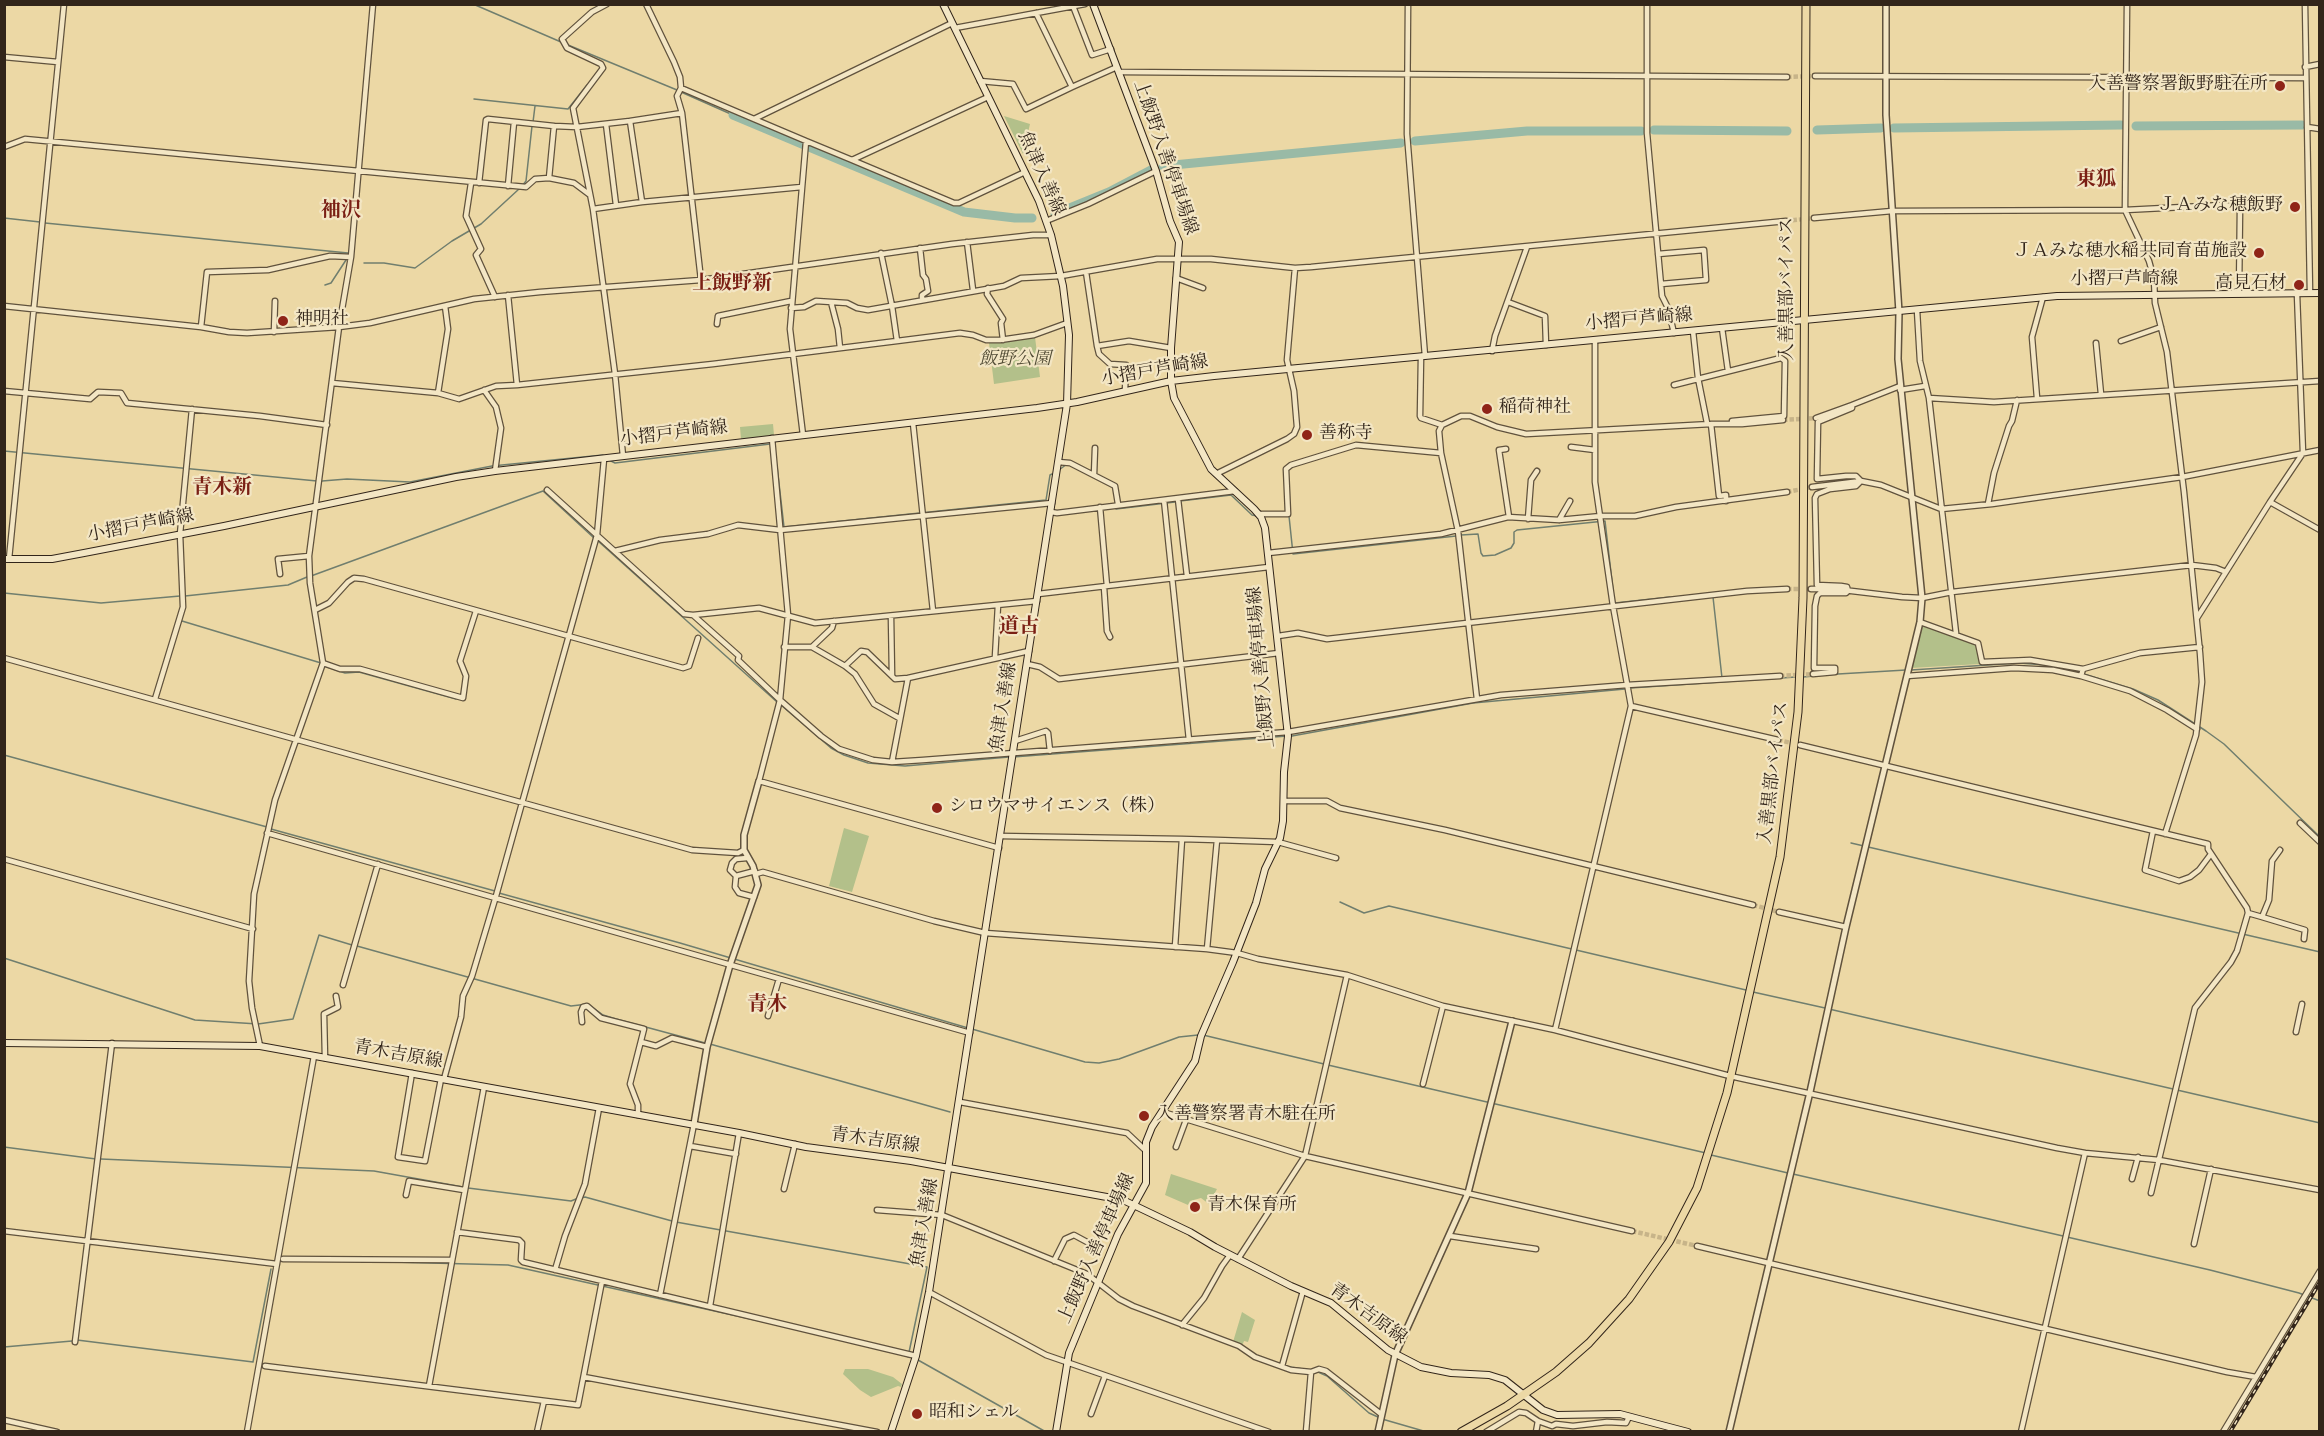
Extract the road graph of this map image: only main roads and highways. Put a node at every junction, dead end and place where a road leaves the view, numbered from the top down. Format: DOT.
graph roads {
  1 [pos="943,4"];
  2 [pos="1093,4"];
  3 [pos="1806,4"];
  4 [pos="2319,293"];
  5 [pos="1804,320"];
  6 [pos="1171,381"];
  7 [pos="1067,404"];
  8 [pos="7,559"];
  9 [pos="4,1043"];
  10 [pos="950,1168"];
  11 [pos="1134,1205"];
  12 [pos="1523,1395"];
  13 [pos="891,1431"];
  14 [pos="1056,1431"];
  15 [pos="1461,1431"];
  16 [pos="1688,1431"];
  1 -- 7 [label="main road, 魚津入善線"];
  2 -- 6 [label="main road, 上飯野入善停車場線"];
  3 -- 5 [label="highway, 入善黒部バイパス"];
  4 -- 5 [label="main road, 小摺戸芦崎線"];
  5 -- 6 [label="main road, 小摺戸芦崎線"];
  5 -- 12 [label="highway, 入善黒部バイパス"];
  6 -- 7 [label="main road, 小摺戸芦崎線"];
  6 -- 11 [label="main road, 上飯野入善停車場線"];
  7 -- 8 [label="main road, 小摺戸芦崎線"];
  7 -- 10 [label="main road, 魚津入善線"];
  9 -- 10 [label="main road, 青木吉原線"];
  10 -- 11 [label="main road, 青木吉原線"];
  10 -- 13 [label="main road, 魚津入善線"];
  11 -- 12 [label="main road, 青木吉原線"];
  11 -- 14 [label="main road, 上飯野入善停車場線"];
  12 -- 15 [label="highway, 入善黒部バイパス"];
  12 -- 16 [label="main road, 青木吉原線"];
}
